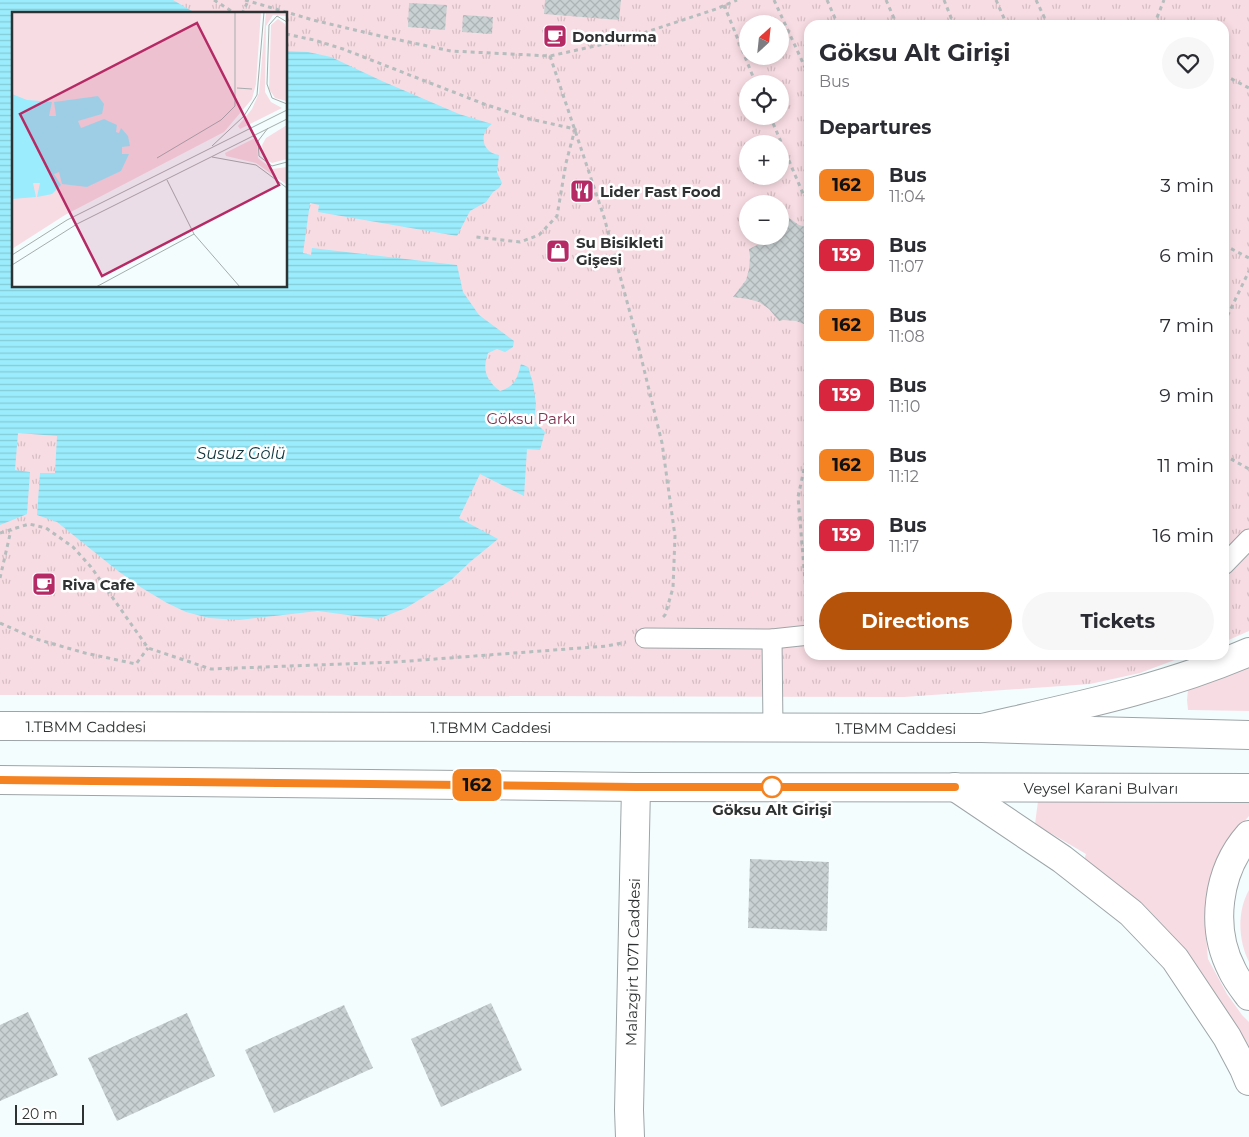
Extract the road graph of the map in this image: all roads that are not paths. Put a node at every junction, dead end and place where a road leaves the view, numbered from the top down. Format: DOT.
graph roads {
  1 [pos="1249,539"];
  2 [pos="1229,560"];
  3 [pos="804,628"];
  4 [pos="645,638"];
  5 [pos="772,639"];
  6 [pos="1249,652"];
  7 [pos="1229,659"];
  8 [pos="1227,660"];
  9 [pos="0,726"];
  10 [pos="773,728"];
  11 [pos="982,728"];
  12 [pos="1249,735"];
  13 [pos="0,780"];
  14 [pos="636,787"];
  15 [pos="955,787"];
  16 [pos="1249,788"];
  17 [pos="1249,835"];
  18 [pos="1249,996"];
  19 [pos="1249,1081"];
  20 [pos="630,1137"];
  1 -- 2 [label="street"];
  3 -- 5 [label="street"];
  4 -- 5 [label="street"];
  5 -- 10 [label="street"];
  6 -- 7 [label="main road"];
  8 -- 11 [label="main road"];
  9 -- 10 [label="main road, 1.TBMM Caddesi"];
  10 -- 11 [label="main road, 1.TBMM Caddesi"];
  11 -- 12 [label="main road"];
  13 -- 14 [label="main road"];
  14 -- 15 [label="main road"];
  14 -- 20 [label="main road, Malazgirt 1071 Caddesi"];
  15 -- 16 [label="main road, Veysel Karani Bulvarı"];
  15 -- 19 [label="main road"];
  17 -- 18 [label="main road"];
}
